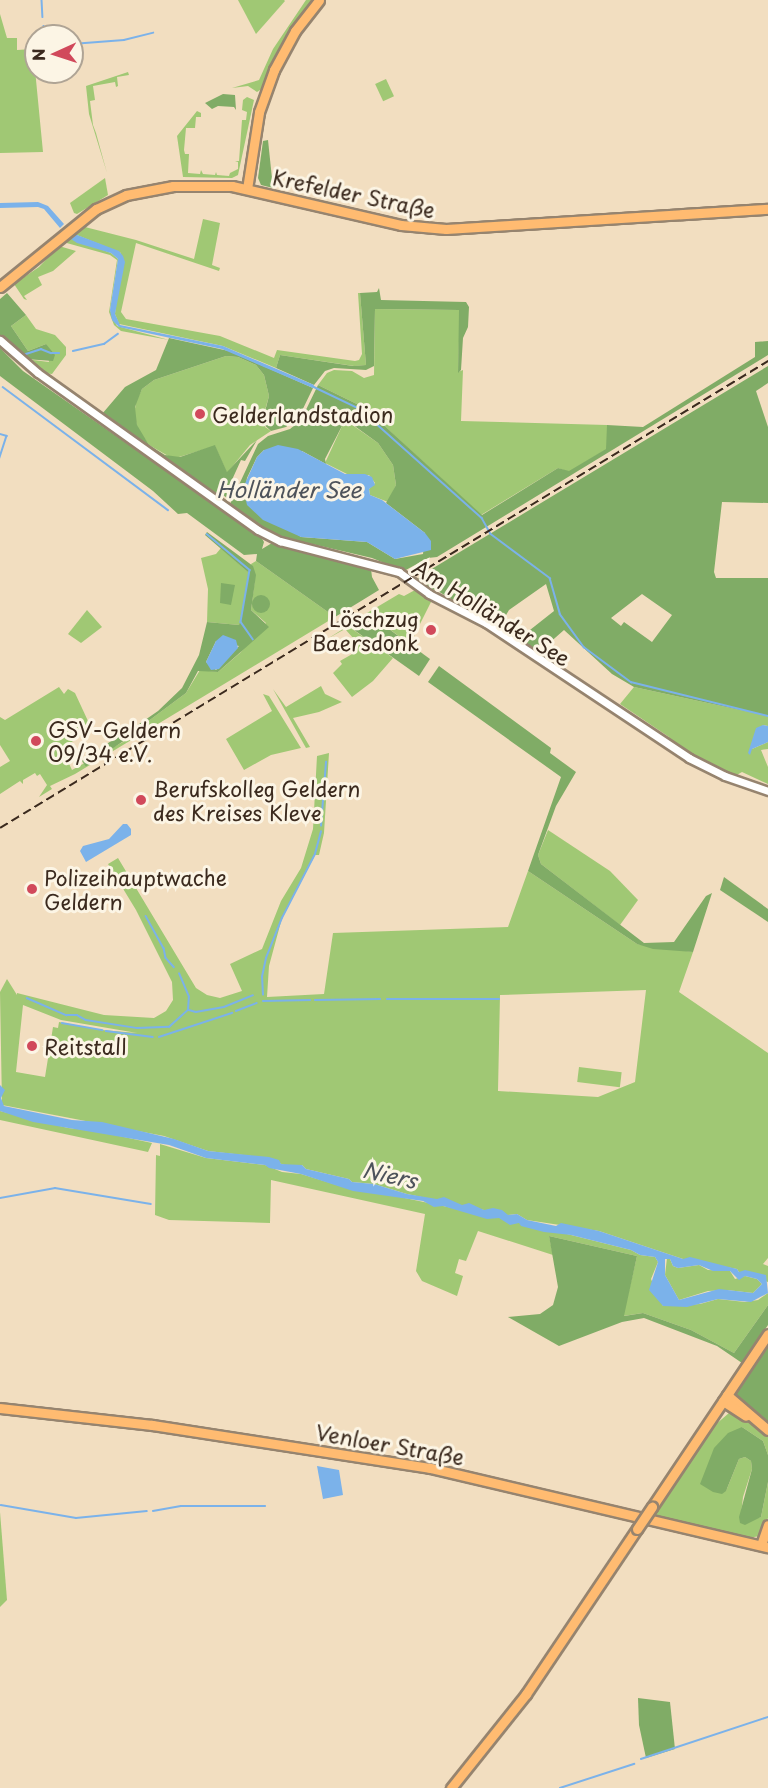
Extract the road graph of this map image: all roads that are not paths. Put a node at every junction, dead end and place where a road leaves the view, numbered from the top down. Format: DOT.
graph roads {
  1 [pos="319,0"];
  2 [pos="247,189"];
  3 [pos="768,209"];
  4 [pos="0,287"];
  5 [pos="0,340"];
  6 [pos="768,791"];
  7 [pos="768,1334"];
  8 [pos="725,1398"];
  9 [pos="0,1408"];
  10 [pos="737,1411"];
  11 [pos="709,1422"];
  12 [pos="765,1426"];
  13 [pos="768,1525"];
  14 [pos="764,1546"];
  15 [pos="451,1788"];
  1 -- 2 [label="main road"];
  2 -- 3 [label="main road, Krefelder Straße"];
  2 -- 4 [label="main road, Krefelder Straße"];
  5 -- 6 [label="street, Am Holländer See"];
  7 -- 8 [label="main road"];
  8 -- 10 [label="main road"];
  8 -- 11 [label="main road"];
  8 -- 12 [label="main road"];
  9 -- 14 [label="main road, Venloer Straße"];
  10 -- 11 [label="main road"];
  10 -- 12 [label="main road"];
  11 -- 15 [label="main road, bridge"];
  13 -- 14 [label="main road"];
}
